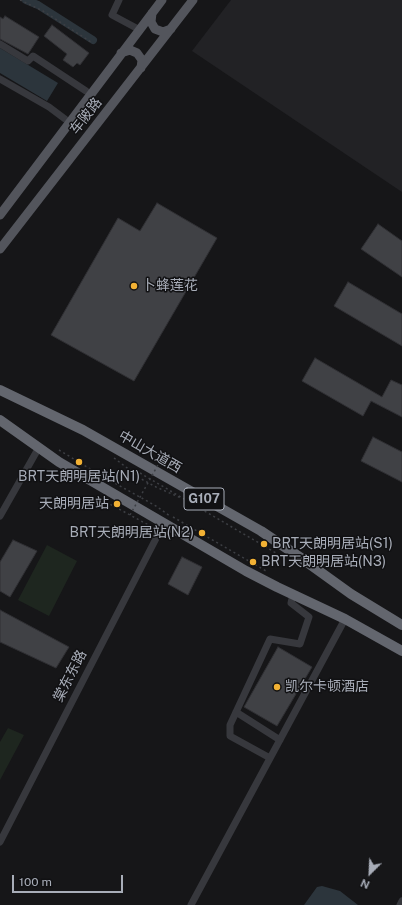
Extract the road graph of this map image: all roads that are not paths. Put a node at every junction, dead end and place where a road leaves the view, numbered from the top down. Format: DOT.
graph roads {
  1 [pos="119,0"];
  2 [pos="162,0"];
  3 [pos="193,0"];
  4 [pos="152,13"];
  5 [pos="171,29"];
  6 [pos="140,30"];
  7 [pos="0,44"];
  8 [pos="121,53"];
  9 [pos="141,68"];
  10 [pos="0,79"];
  11 [pos="86,91"];
  12 [pos="65,119"];
  13 [pos="0,215"];
  14 [pos="0,248"];
  15 [pos="2,390"];
  16 [pos="0,421"];
  17 [pos="38,449"];
  18 [pos="0,516"];
  19 [pos="167,519"];
  20 [pos="293,594"];
  21 [pos="345,619"];
  22 [pos="402,625"];
  23 [pos="402,651"];
  24 [pos="236,712"];
  25 [pos="280,740"];
  26 [pos="270,758"];
  27 [pos="0,842"];
  28 [pos="402,901"];
  29 [pos="191,905"];
  30 [pos="400,905"];
  1 -- 6 [label="street"];
  2 -- 4 [label="main road, 车陂路"];
  3 -- 5 [label="main road, 车陂路"];
  4 -- 5 [label="main road"];
  4 -- 6 [label="main road, 车陂路"];
  5 -- 9 [label="main road, 车陂路"];
  6 -- 8 [label="main road, 车陂路"];
  7 -- 11 [label="street"];
  8 -- 9 [label="main road"];
  8 -- 13 [label="main road, 车陂路"];
  9 -- 14 [label="main road, 车陂路"];
  10 -- 12 [label="street"];
  15 -- 22 [label="highway, 中山大道西 / G107"];
  16 -- 17 [label="highway"];
  17 -- 18 [label="street"];
  17 -- 19 [label="highway"];
  19 -- 20 [label="highway"];
  19 -- 27 [label="street, 棠东东路"];
  20 -- 21 [label="highway"];
  20 -- 24 [label="street"];
  21 -- 23 [label="highway"];
  21 -- 25 [label="street"];
  24 -- 25 [label="street"];
  24 -- 26 [label="street"];
  25 -- 26 [label="street"];
  26 -- 29 [label="street"];
  28 -- 30 [label="street"];
}
